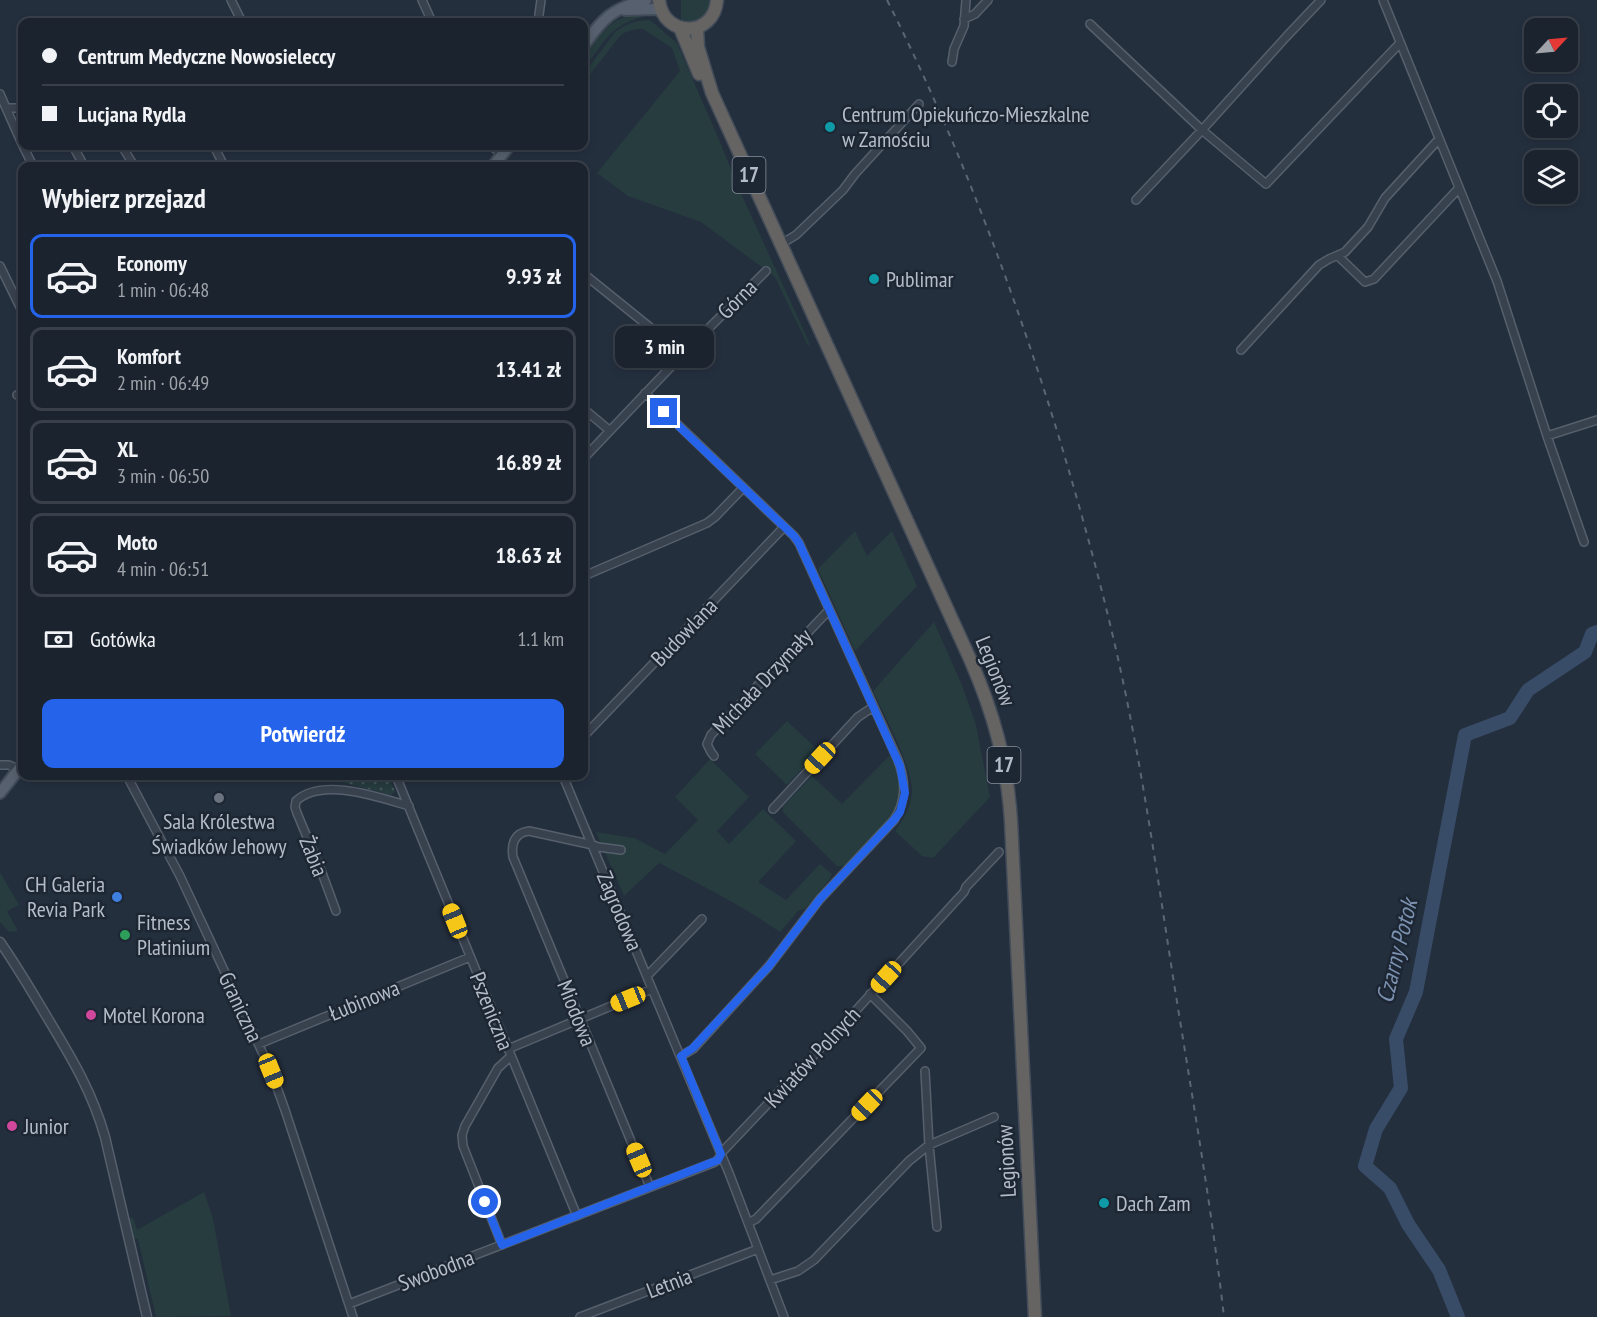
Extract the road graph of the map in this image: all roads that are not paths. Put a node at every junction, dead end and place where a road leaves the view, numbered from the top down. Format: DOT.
graph roads {
  1 [pos="231,0"];
  2 [pos="422,0"];
  3 [pos="541,0"];
  4 [pos="646,0"];
  5 [pos="717,0"];
  6 [pos="966,0"];
  7 [pos="988,0"];
  8 [pos="1322,0"];
  9 [pos="1383,0"];
  10 [pos="660,6"];
  11 [pos="616,11"];
  12 [pos="240,18"];
  13 [pos="430,18"];
  14 [pos="538,18"];
  15 [pos="964,20"];
  16 [pos="1090,24"];
  17 [pos="680,28"];
  18 [pos="697,28"];
  19 [pos="588,40"];
  20 [pos="1400,43"];
  21 [pos="952,62"];
  22 [pos="712,93"];
  23 [pos="0,94"];
  24 [pos="919,104"];
  25 [pos="6,108"];
  26 [pos="18,108"];
  27 [pos="1202,130"];
  28 [pos="18,134"];
  29 [pos="1439,139"];
  30 [pos="496,150"];
  31 [pos="506,150"];
  32 [pos="502,155"];
  33 [pos="496,162"];
  34 [pos="1459,188"];
  35 [pos="1136,200"];
  36 [pos="781,244"];
  37 [pos="1338,256"];
  38 [pos="0,266"];
  39 [pos="766,271"];
  40 [pos="588,276"];
  41 [pos="18,304"];
  42 [pos="1241,350"];
  43 [pos="683,354"];
  44 [pos="645,393"];
  45 [pos="588,412"];
  46 [pos="1597,420"];
  47 [pos="609,430"];
  48 [pos="1546,436"];
  49 [pos="588,454"];
  50 [pos="743,488"];
  51 [pos="784,527"];
  52 [pos="1584,542"];
  53 [pos="588,574"];
  54 [pos="829,610"];
  55 [pos="873,707"];
  56 [pos="588,732"];
  57 [pos="714,756"];
  58 [pos="0,765"];
  59 [pos="18,766"];
  60 [pos="18,771"];
  61 [pos="129,780"];
  62 [pos="398,780"];
  63 [pos="565,780"];
  64 [pos="0,793"];
  65 [pos="409,806"];
  66 [pos="773,809"];
  67 [pos="592,845"];
  68 [pos="621,850"];
  69 [pos="999,852"];
  70 [pos="336,911"];
  71 [pos="702,919"];
  72 [pos="0,942"];
  73 [pos="470,957"];
  74 [pos="647,976"];
  75 [pos="652,989"];
  76 [pos="870,994"];
  77 [pos="580,1019"];
  78 [pos="259,1044"];
  79 [pos="510,1053"];
  80 [pos="681,1056"];
  81 [pos="925,1071"];
  82 [pos="994,1117"];
  83 [pos="929,1145"];
  84 [pos="721,1154"];
  85 [pos="650,1187"];
  86 [pos="577,1216"];
  87 [pos="748,1223"];
  88 [pos="937,1227"];
  89 [pos="502,1245"];
  90 [pos="758,1249"];
  91 [pos="770,1280"];
  92 [pos="349,1304"];
  93 [pos="147,1317"];
  94 [pos="353,1317"];
  95 [pos="580,1317"];
  96 [pos="784,1317"];
  97 [pos="1035,1317"];
  1 -- 12 [label="street"];
  2 -- 13 [label="street"];
  3 -- 14 [label="street"];
  4 -- 11 [label="main road"];
  5 -- 18 [label="highway"];
  6 -- 15 [label="street"];
  7 -- 15 [label="street"];
  8 -- 27 [label="street"];
  9 -- 20 [label="street"];
  10 -- 11 [label="main road"];
  10 -- 17 [label="highway, 17"];
  11 -- 19 [label="main road"];
  15 -- 21 [label="street"];
  16 -- 27 [label="street"];
  17 -- 18 [label="highway"];
  17 -- 22 [label="highway, Legionów / 17"];
  18 -- 22 [label="highway, Legionów / 17"];
  20 -- 27 [label="street"];
  20 -- 29 [label="street"];
  22 -- 36 [label="highway, Legionów / 17"];
  23 -- 25 [label="street"];
  24 -- 36 [label="street"];
  25 -- 26 [label="street"];
  25 -- 28 [label="street"];
  27 -- 35 [label="street"];
  29 -- 34 [label="street"];
  29 -- 37 [label="street"];
  30 -- 32 [label="street"];
  31 -- 32 [label="main road"];
  32 -- 33 [label="main road"];
  34 -- 37 [label="street"];
  34 -- 48 [label="street"];
  36 -- 97 [label="highway, Legionów / 17"];
  37 -- 42 [label="street"];
  38 -- 41 [label="street"];
  39 -- 43 [label="street, Górna"];
  40 -- 43 [label="street"];
  43 -- 44 [label="street, Górna"];
  44 -- 47 [label="street, Górna"];
  44 -- 50 [label="street"];
  45 -- 47 [label="street"];
  46 -- 48 [label="street"];
  47 -- 49 [label="street, Górna"];
  48 -- 52 [label="street"];
  50 -- 51 [label="street"];
  50 -- 53 [label="street"];
  51 -- 54 [label="street"];
  51 -- 56 [label="street, Budowlana"];
  54 -- 55 [label="street"];
  54 -- 57 [label="street, Michała Drzymały"];
  55 -- 66 [label="street"];
  55 -- 80 [label="street"];
  58 -- 59 [label="street"];
  60 -- 64 [label="main road"];
  61 -- 78 [label="street, Graniczna"];
  62 -- 65 [label="street, Pszeniczna"];
  63 -- 67 [label="street, Zagrodowa"];
  65 -- 70 [label="street, Żabia"];
  65 -- 73 [label="street, Pszeniczna"];
  67 -- 68 [label="street"];
  67 -- 74 [label="street, Zagrodowa"];
  67 -- 77 [label="street, Miodowa"];
  69 -- 76 [label="street, Kwiatów Polnych"];
  71 -- 74 [label="street"];
  72 -- 93 [label="street"];
  73 -- 78 [label="street, Łubinowa"];
  73 -- 79 [label="street, Pszeniczna"];
  74 -- 75 [label="street, Zagrodowa"];
  75 -- 77 [label="street"];
  75 -- 80 [label="street, Zagrodowa"];
  76 -- 84 [label="street, Kwiatów Polnych"];
  76 -- 87 [label="street"];
  77 -- 79 [label="street"];
  77 -- 85 [label="street, Miodowa"];
  78 -- 92 [label="street, Graniczna"];
  79 -- 86 [label="street, Pszeniczna"];
  79 -- 89 [label="street"];
  80 -- 84 [label="street, Zagrodowa"];
  81 -- 83 [label="street"];
  82 -- 83 [label="street"];
  83 -- 88 [label="street"];
  83 -- 91 [label="street"];
  84 -- 85 [label="street, Swobodna"];
  84 -- 87 [label="street, Zagrodowa"];
  85 -- 86 [label="street, Swobodna"];
  86 -- 89 [label="street, Swobodna"];
  87 -- 90 [label="street, Zagrodowa"];
  89 -- 92 [label="street, Swobodna"];
  90 -- 91 [label="street, Zagrodowa"];
  90 -- 95 [label="street, Letnia"];
  91 -- 96 [label="street, Zagrodowa"];
  92 -- 94 [label="street, Graniczna"];
}
